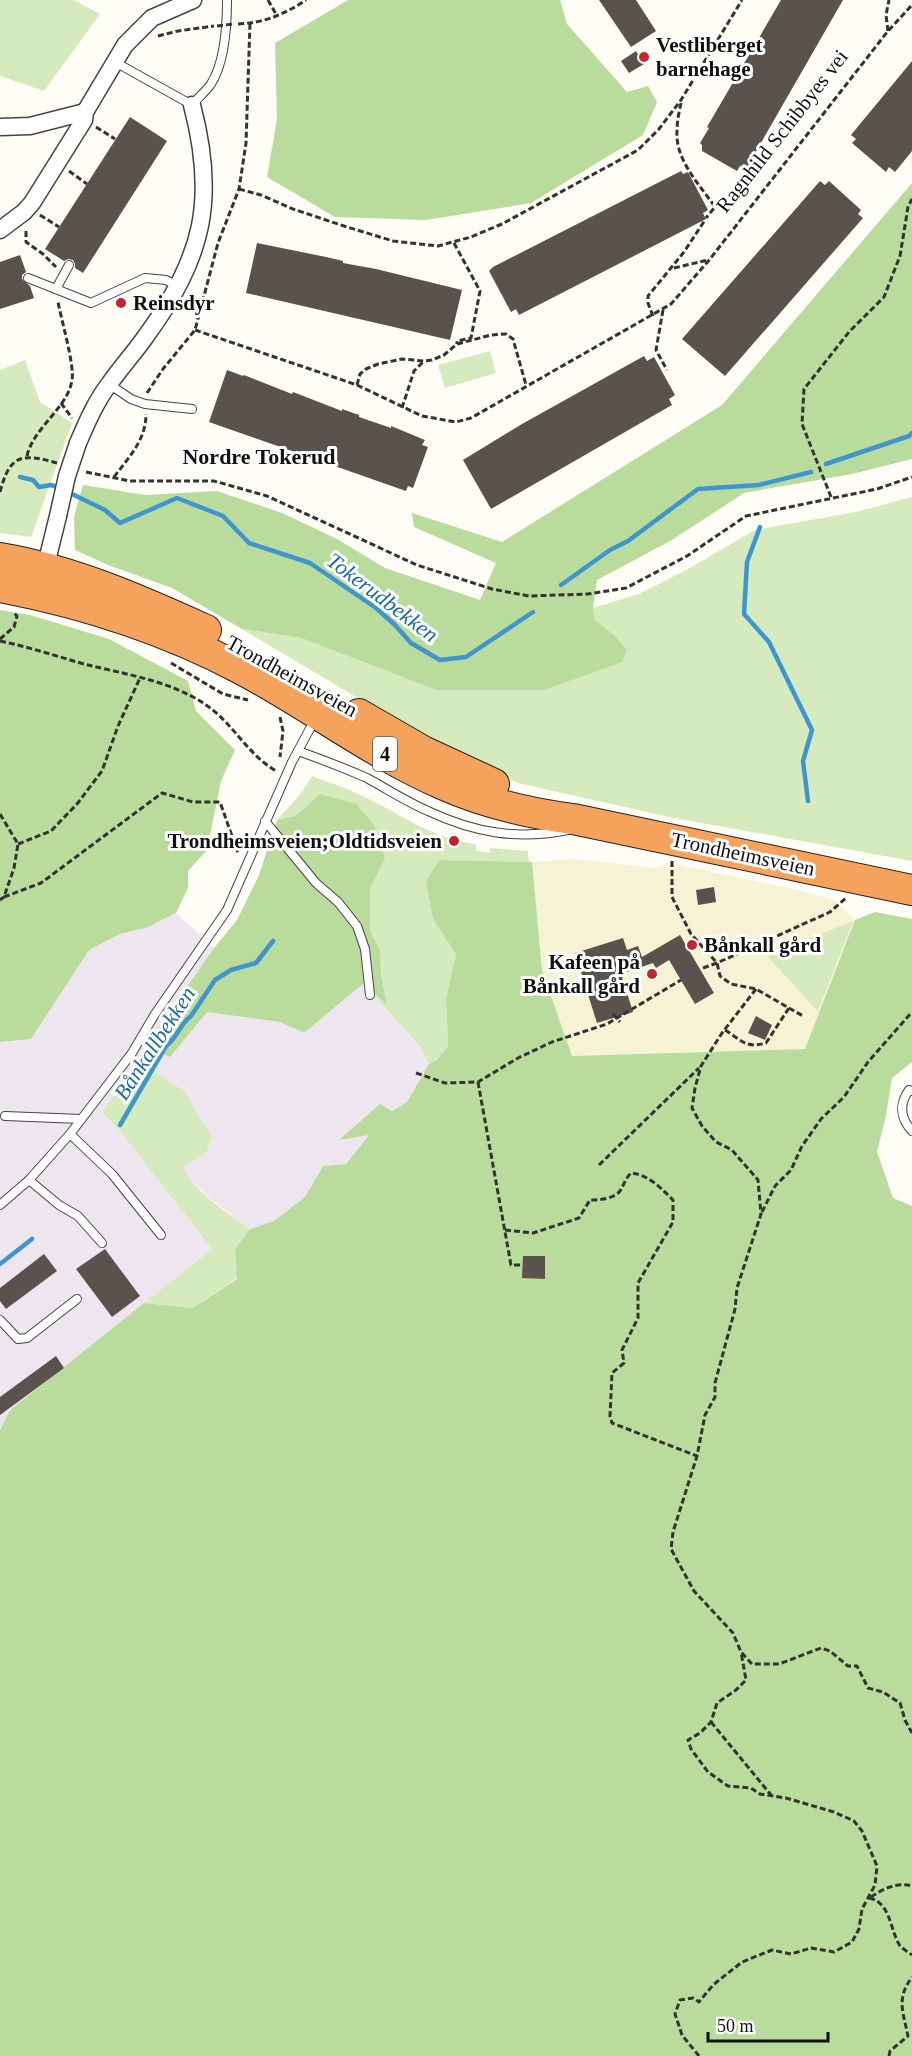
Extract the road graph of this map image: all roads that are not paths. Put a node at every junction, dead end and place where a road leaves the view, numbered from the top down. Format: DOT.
graph roads {
  1 [pos="193,0"];
  2 [pos="227,0"];
  3 [pos="115,62"];
  4 [pos="192,105"];
  5 [pos="85,116"];
  6 [pos="0,127"];
  7 [pos="0,230"];
  8 [pos="69,265"];
  9 [pos="28,278"];
  10 [pos="179,287"];
  11 [pos="56,289"];
  12 [pos="109,384"];
  13 [pos="192,409"];
  14 [pos="0,558"];
  15 [pos="42,582"];
  16 [pos="6,599"];
  17 [pos="323,704"];
  18 [pos="298,751"];
  19 [pos="265,821"];
  20 [pos="584,821"];
  21 [pos="912,890"];
  22 [pos="370,995"];
  23 [pos="912,1091"];
  24 [pos="5,1116"];
  25 [pos="81,1119"];
  26 [pos="912,1131"];
  27 [pos="70,1134"];
  28 [pos="29,1180"];
  29 [pos="0,1205"];
  30 [pos="161,1234"];
  31 [pos="102,1243"];
  32 [pos="77,1299"];
  33 [pos="0,1320"];
  1 -- 3 [label="street"];
  2 -- 4 [label="lane"];
  3 -- 4 [label="lane"];
  3 -- 5 [label="street"];
  4 -- 10 [label="street"];
  5 -- 6 [label="street"];
  5 -- 7 [label="street"];
  8 -- 11 [label="lane"];
  9 -- 11 [label="lane"];
  10 -- 11 [label="lane"];
  10 -- 12 [label="street"];
  12 -- 13 [label="lane"];
  12 -- 15 [label="street, bridge"];
  14 -- 15 [label="highway, Trondheimsveien / 4"];
  15 -- 16 [label="highway, Trondheimsveien / 4"];
  15 -- 17 [label="highway, Trondheimsveien / 4"];
  17 -- 18 [label="lane"];
  17 -- 20 [label="highway, Trondheimsveien / 4"];
  18 -- 19 [label="lane"];
  18 -- 20 [label="lane"];
  19 -- 22 [label="lane"];
  19 -- 25 [label="lane"];
  20 -- 21 [label="highway, Trondheimsveien / 4"];
  23 -- 26 [label="lane"];
  24 -- 25 [label="lane"];
  25 -- 27 [label="lane"];
  27 -- 28 [label="lane"];
  27 -- 30 [label="lane"];
  28 -- 29 [label="lane"];
  28 -- 31 [label="lane"];
  32 -- 33 [label="lane"];
}
